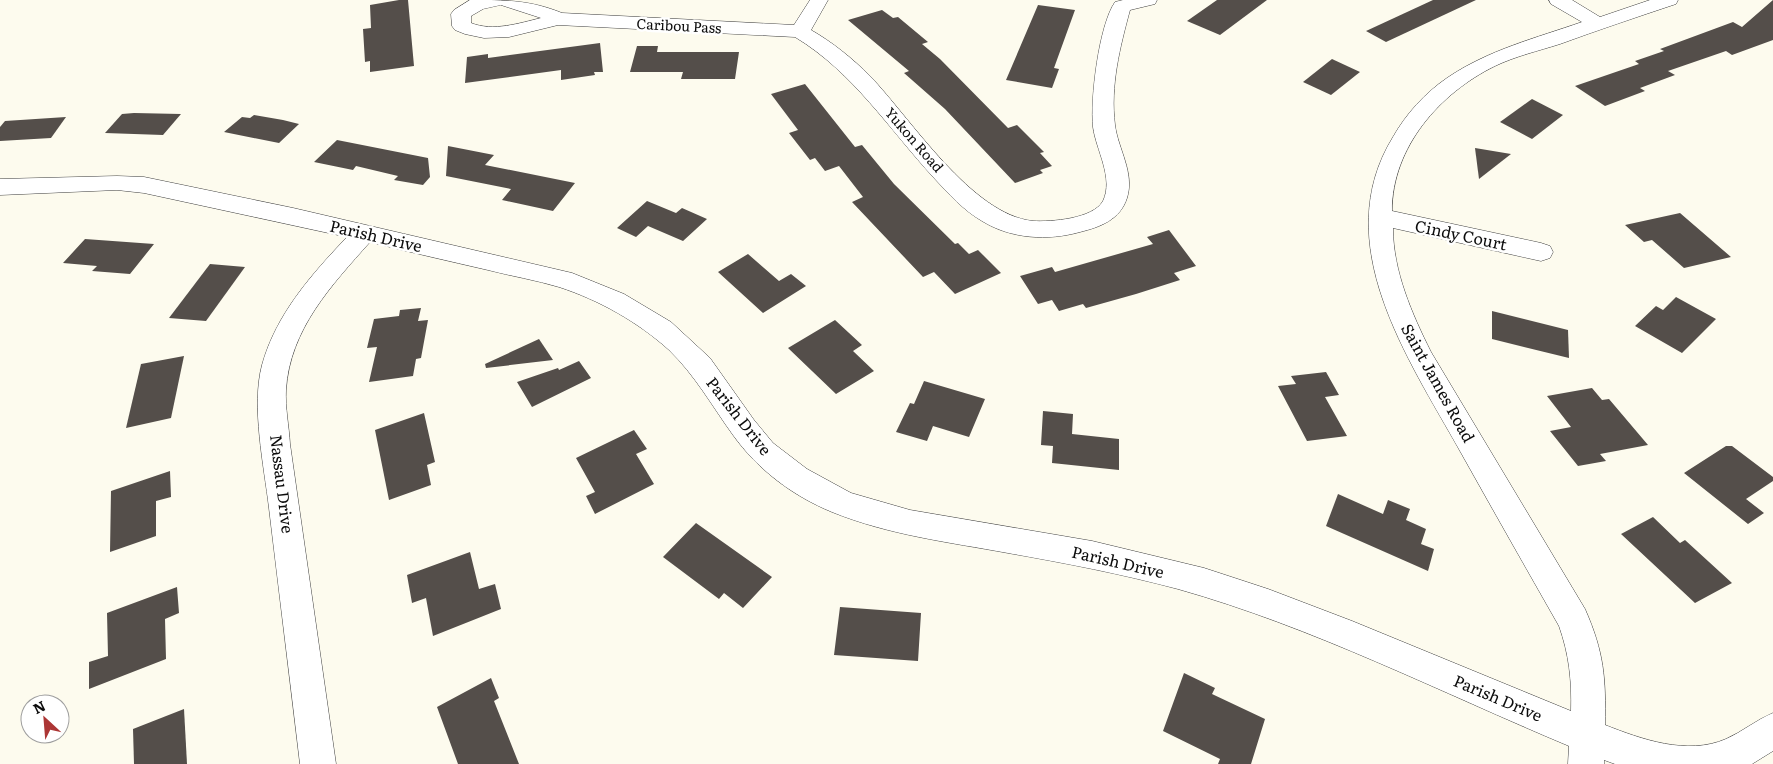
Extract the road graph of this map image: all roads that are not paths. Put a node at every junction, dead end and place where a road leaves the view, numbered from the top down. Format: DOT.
graph roads {
  1 [pos="498,0"];
  2 [pos="504,0"];
  3 [pos="819,0"];
  4 [pos="1148,0"];
  5 [pos="1558,0"];
  6 [pos="1669,0"];
  7 [pos="1116,3"];
  8 [pos="558,19"];
  9 [pos="1597,23"];
  10 [pos="799,31"];
  11 [pos="0,187"];
  12 [pos="1381,217"];
  13 [pos="365,233"];
  14 [pos="1541,252"];
  15 [pos="1773,731"];
  16 [pos="1587,750"];
  17 [pos="318,764"];
  1 -- 8 [label="street, Caribou Pass"];
  2 -- 8 [label="street, Caribou Pass"];
  3 -- 10 [label="street"];
  4 -- 7 [label="street"];
  5 -- 9 [label="street"];
  6 -- 9 [label="street, Saint James Road"];
  7 -- 10 [label="street, Yukon Road"];
  8 -- 10 [label="street, Caribou Pass"];
  9 -- 12 [label="street, Saint James Road"];
  11 -- 13 [label="street, Parish Drive"];
  12 -- 14 [label="street, Cindy Court"];
  12 -- 16 [label="street, Saint James Road"];
  13 -- 16 [label="street, Parish Drive"];
  13 -- 17 [label="street, Nassau Drive"];
  15 -- 16 [label="street, Parish Drive"];
}
